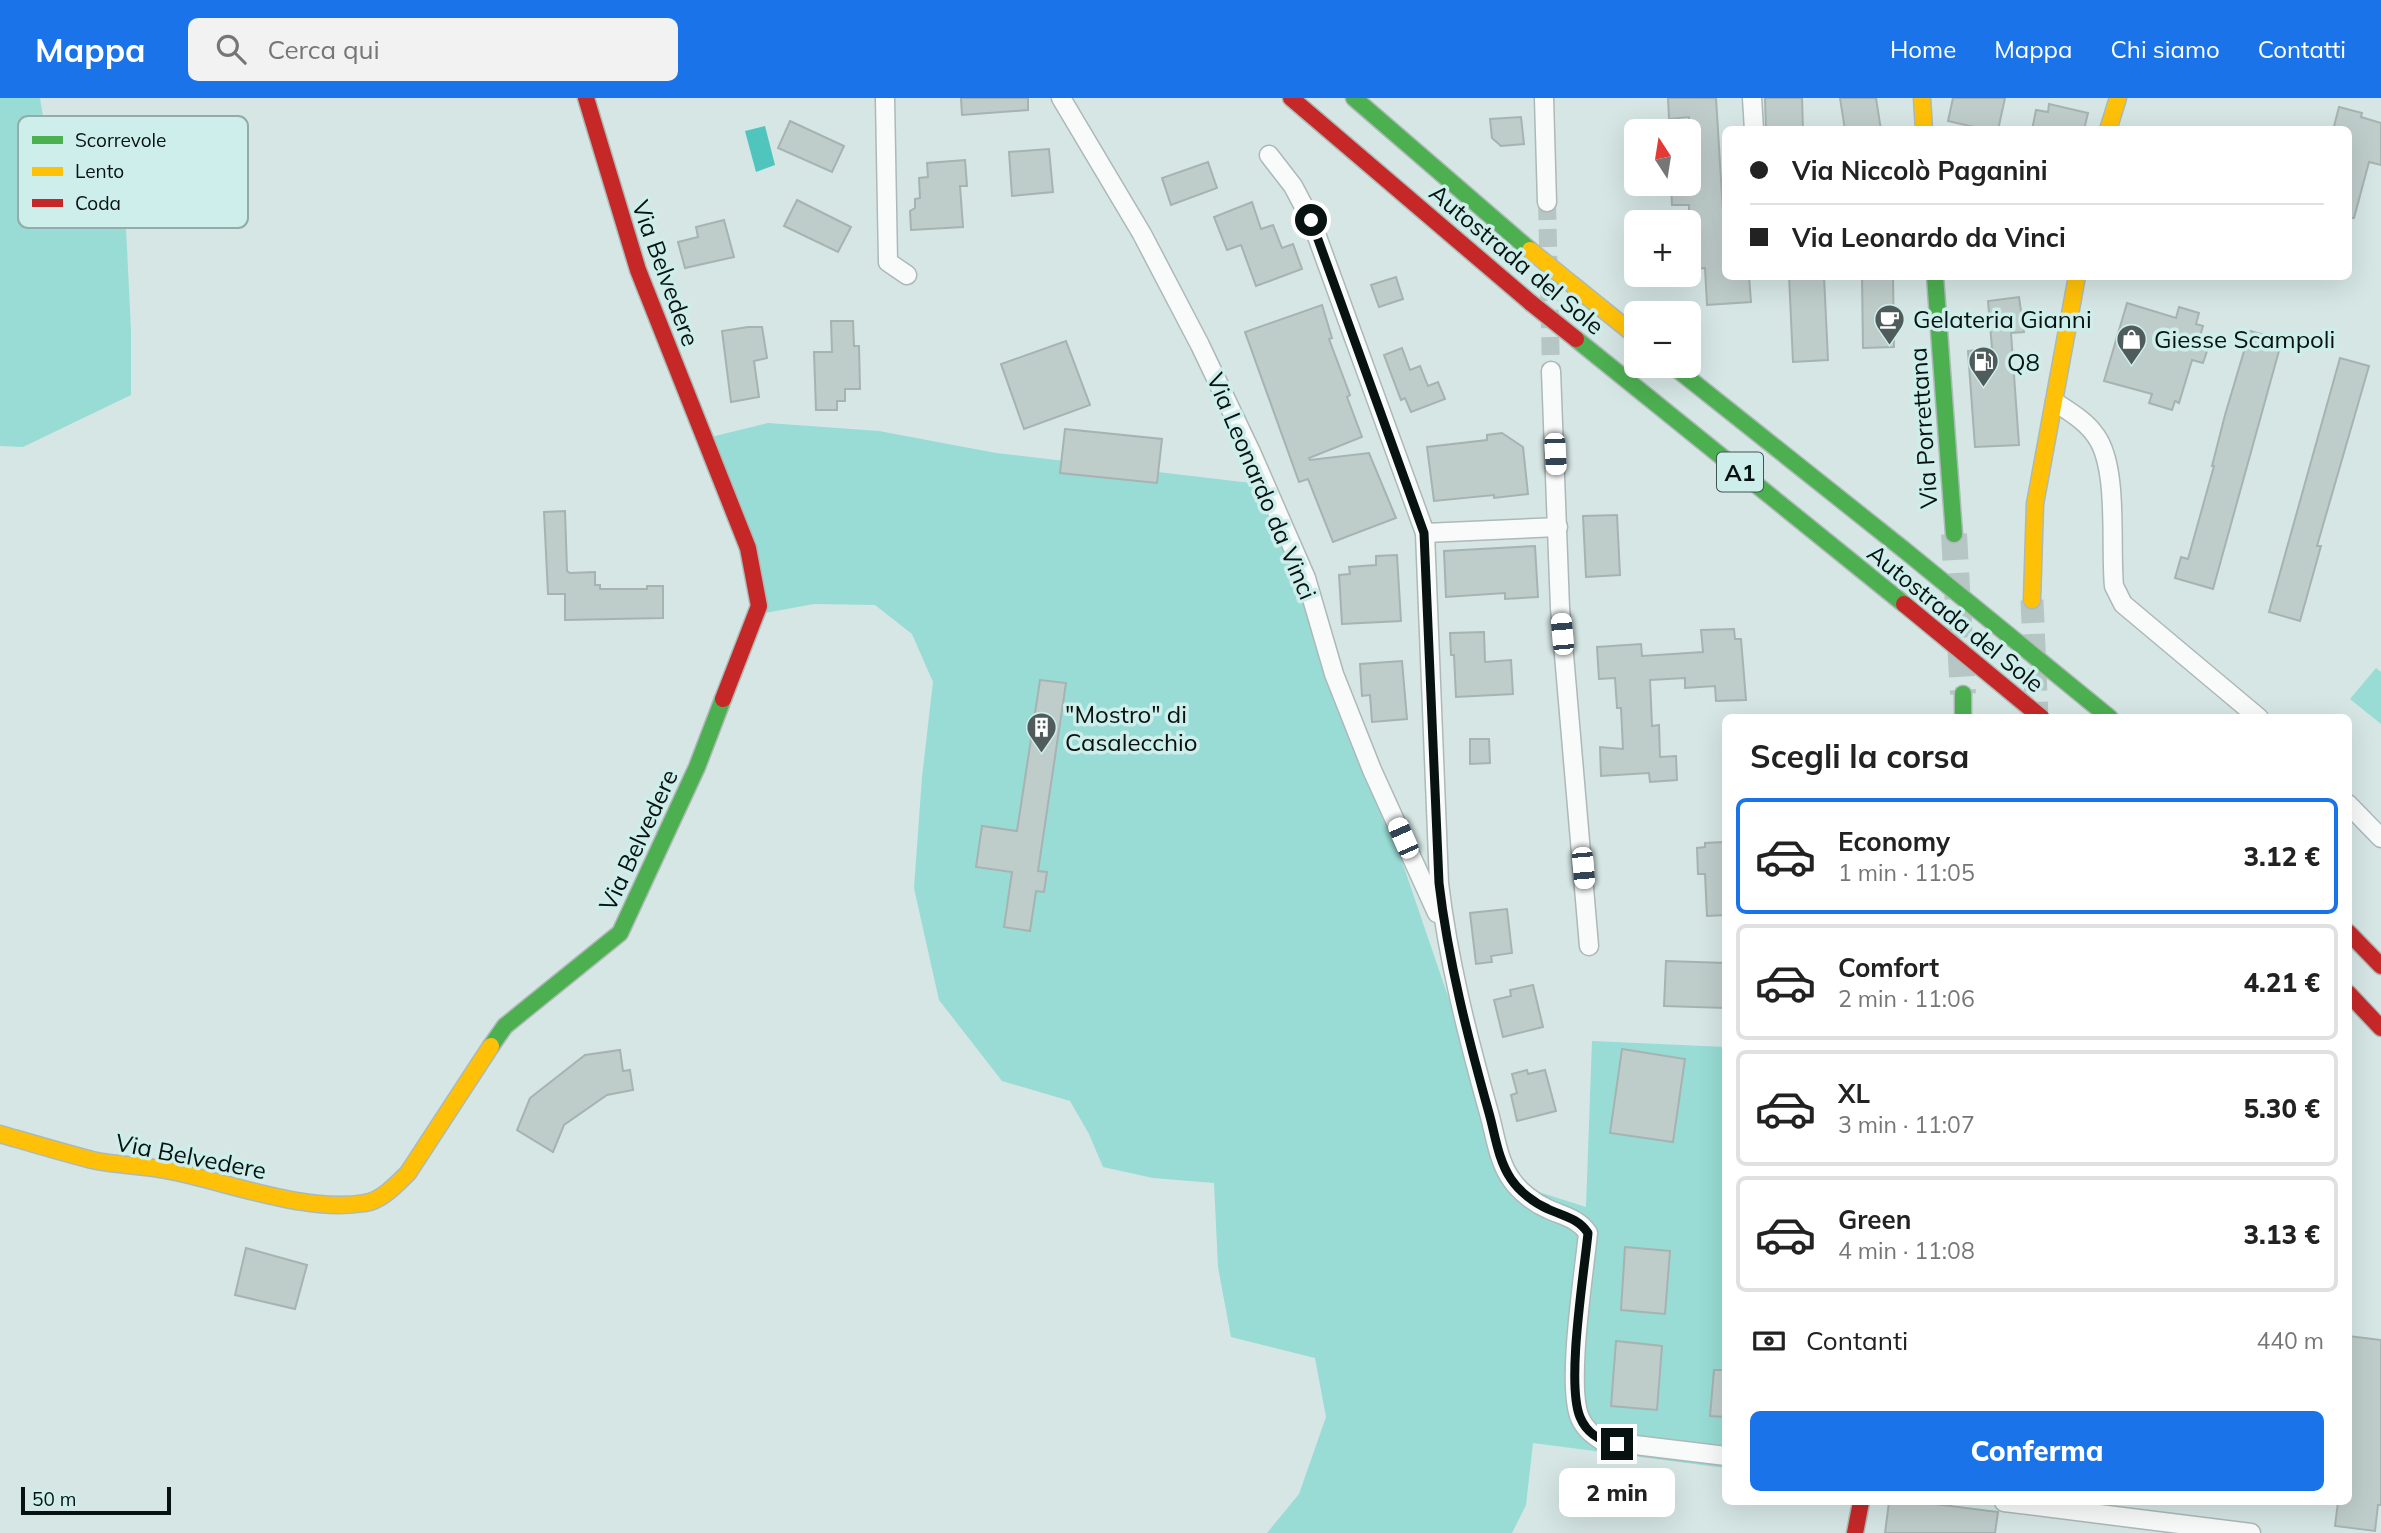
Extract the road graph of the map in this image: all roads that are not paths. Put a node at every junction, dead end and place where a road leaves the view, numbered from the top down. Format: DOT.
graph roads {
  1 [pos="586,98"];
  2 [pos="885,98"];
  3 [pos="1061,98"];
  4 [pos="1291,98"];
  5 [pos="1354,98"];
  6 [pos="1544,98"];
  7 [pos="1752,98"];
  8 [pos="1922,98"];
  9 [pos="2118,98"];
  10 [pos="1754,126"];
  11 [pos="1924,126"];
  12 [pos="2109,126"];
  13 [pos="1269,155"];
  14 [pos="1548,202"];
  15 [pos="907,275"];
  16 [pos="1935,280"];
  17 [pos="2076,280"];
  18 [pos="1624,326"];
  19 [pos="1551,371"];
  20 [pos="1688,378"];
  21 [pos="2055,402"];
  22 [pos="1558,527"];
  23 [pos="1424,533"];
  24 [pos="1954,534"];
  25 [pos="2032,600"];
  26 [pos="2037,714"];
  27 [pos="2105,714"];
  28 [pos="2254,714"];
  29 [pos="2352,808"];
  30 [pos="2381,838"];
  31 [pos="1444,929"];
  32 [pos="2352,936"];
  33 [pos="1589,946"];
  34 [pos="2381,966"];
  35 [pos="2352,997"];
  36 [pos="2381,1028"];
  37 [pos="0,1134"];
  38 [pos="1722,1456"];
  39 [pos="1860,1505"];
  40 [pos="2028,1505"];
  41 [pos="1855,1533"];
  42 [pos="2251,1533"];
  1 -- 37 [label="main road, Via Belvedere"];
  2 -- 15 [label="street"];
  3 -- 31 [label="street, Via Leonardo da Vinci"];
  4 -- 26 [label="main road, Autostrada del Sole / A1, bridge"];
  5 -- 18 [label="main road, Autostrada del Sole, bridge"];
  6 -- 14 [label="street"];
  7 -- 10 [label="street"];
  8 -- 11 [label="main road"];
  9 -- 12 [label="main road"];
  13 -- 23 [label="street, Via Leonardo da Vinci"];
  16 -- 24 [label="main road, Via Porrettana"];
  17 -- 21 [label="main road"];
  19 -- 22 [label="street"];
  20 -- 27 [label="main road, Autostrada del Sole / A1, bridge"];
  21 -- 25 [label="main road"];
  21 -- 28 [label="street"];
  22 -- 23 [label="street"];
  22 -- 33 [label="street"];
  23 -- 31 [label="street, Via Leonardo da Vinci"];
  29 -- 30 [label="street"];
  31 -- 38 [label="street, Via Leonardo da Vinci"];
  32 -- 34 [label="main road"];
  35 -- 36 [label="main road"];
  39 -- 41 [label="main road"];
  40 -- 42 [label="street"];
}
